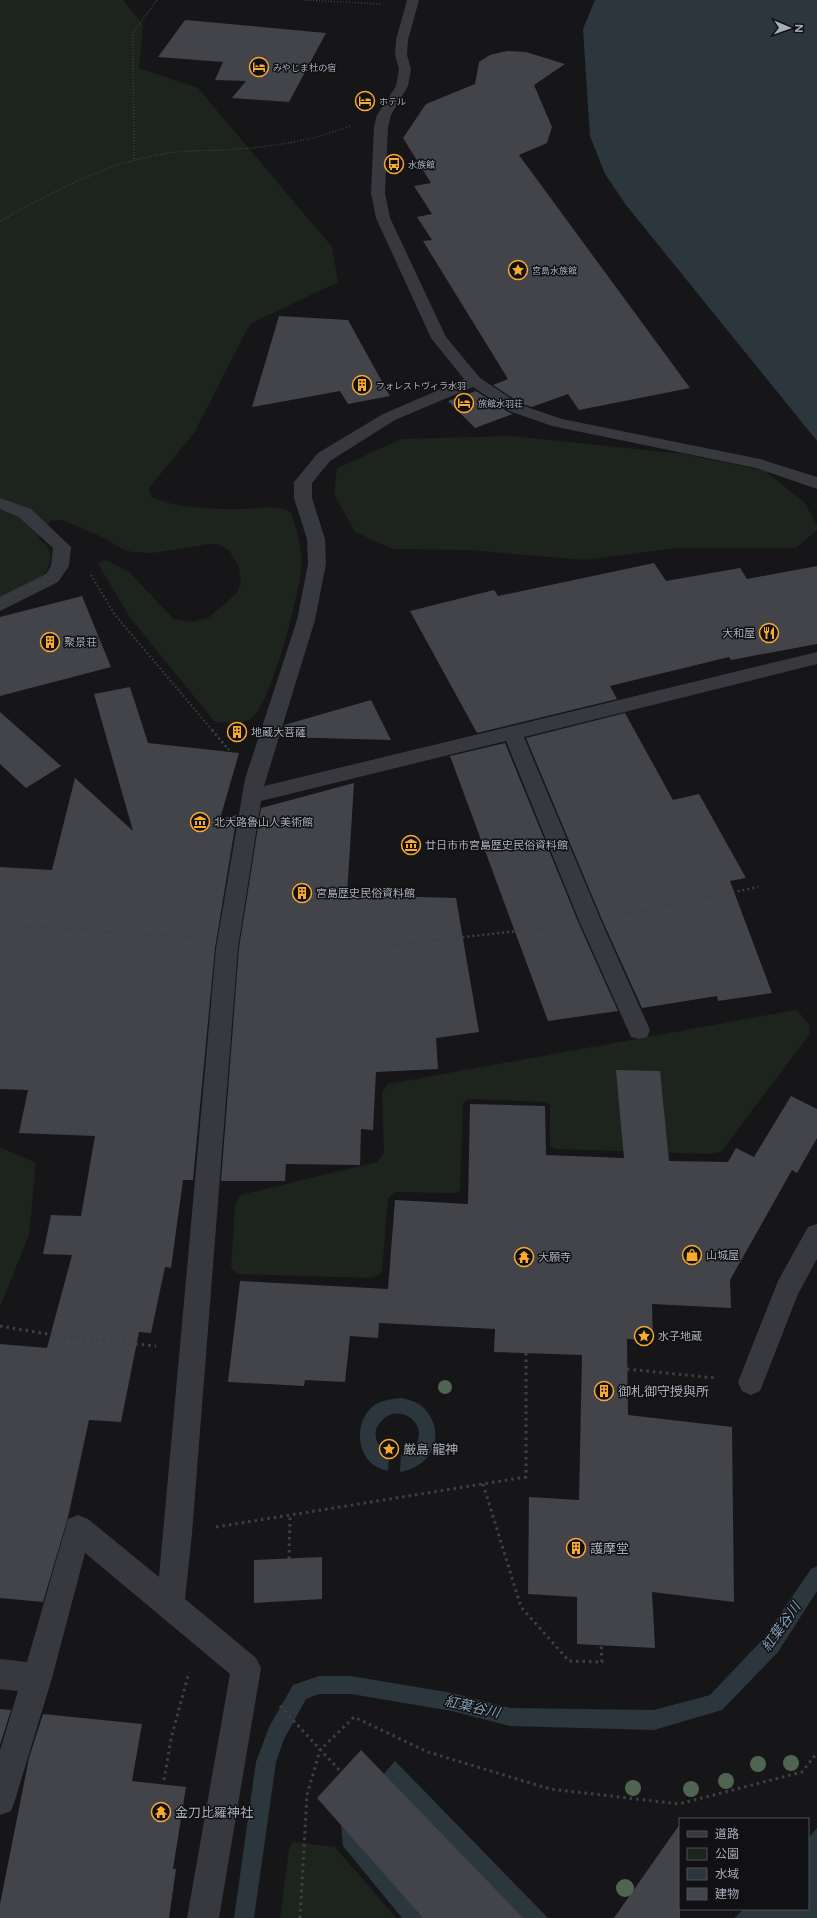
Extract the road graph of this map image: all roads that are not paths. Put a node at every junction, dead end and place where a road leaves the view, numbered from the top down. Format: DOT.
graph roads {
  1 [pos="413,3"];
  2 [pos="474,381"];
  3 [pos="817,484"];
  4 [pos="0,503"];
  5 [pos="0,605"];
  6 [pos="817,658"];
  7 [pos="512,732"];
  8 [pos="253,796"];
  9 [pos="639,1030"];
  10 [pos="817,1235"];
  11 [pos="751,1382"];
  12 [pos="170,1604"];
  13 [pos="0,1674"];
  14 [pos="38,1678"];
  15 [pos="0,1800"];
  16 [pos="203,1918"];
  1 -- 2 [label="street"];
  2 -- 3 [label="street"];
  2 -- 8 [label="street"];
  4 -- 5 [label="street"];
  6 -- 7 [label="street"];
  7 -- 8 [label="street"];
  7 -- 9 [label="street"];
  8 -- 12 [label="street"];
  10 -- 11 [label="street"];
  12 -- 14 [label="street"];
  12 -- 16 [label="street"];
  13 -- 14 [label="street"];
  14 -- 15 [label="street"];
}
